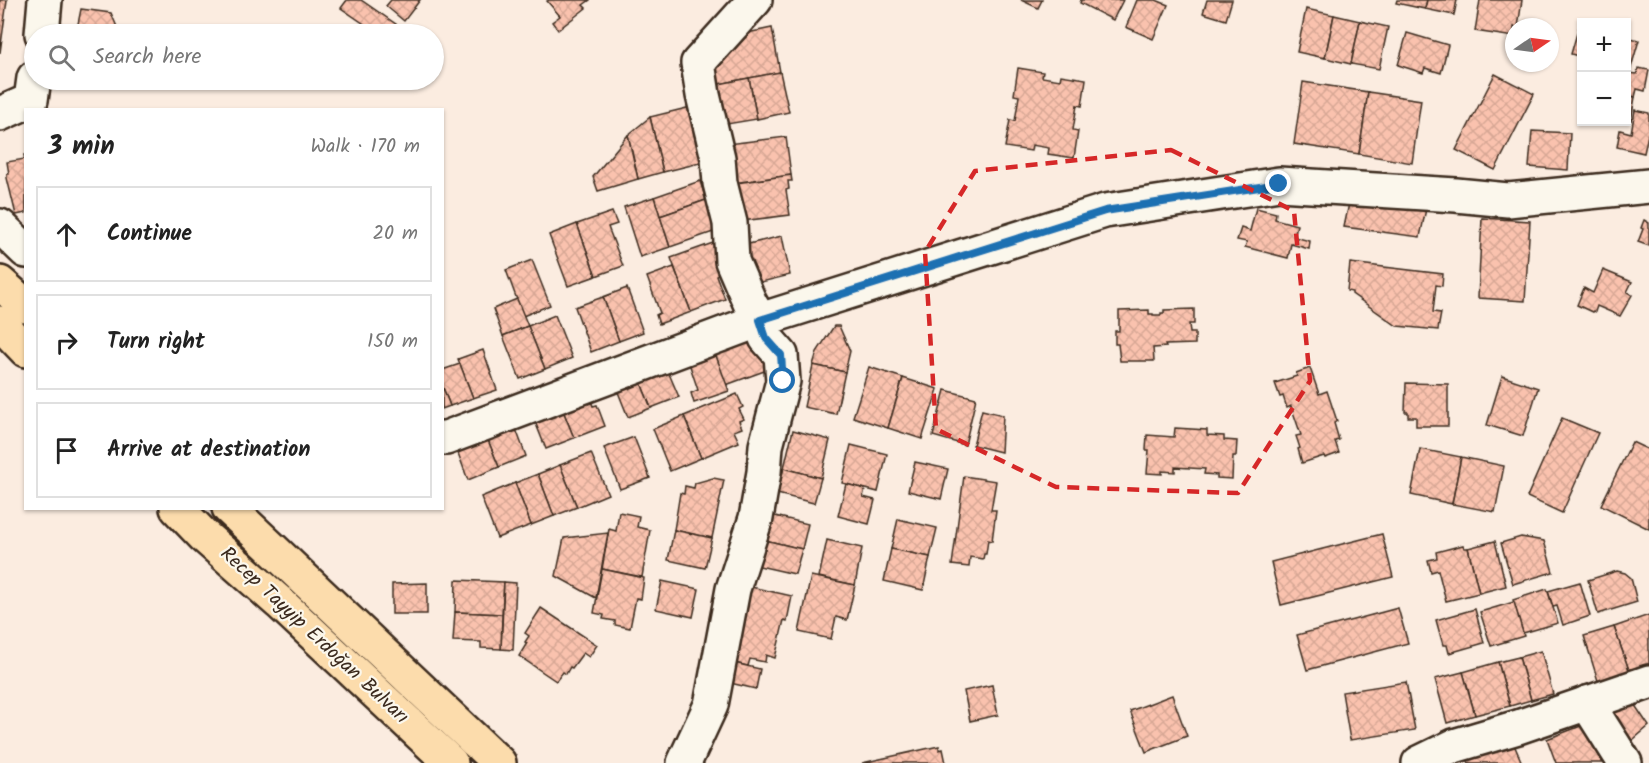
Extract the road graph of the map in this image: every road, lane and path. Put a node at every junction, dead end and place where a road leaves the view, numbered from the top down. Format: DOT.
graph roads {
  1 [pos="45,0"];
  2 [pos="755,0"];
  3 [pos="43,24"];
  4 [pos="32,90"];
  5 [pos="0,114"];
  6 [pos="1649,186"];
  7 [pos="0,226"];
  8 [pos="24,249"];
  9 [pos="0,283"];
  10 [pos="24,304"];
  11 [pos="760,320"];
  12 [pos="0,323"];
  13 [pos="24,348"];
  14 [pos="444,438"];
  15 [pos="179,510"];
  16 [pos="231,510"];
  17 [pos="1649,682"];
  18 [pos="1587,703"];
  19 [pos="451,763"];
  20 [pos="499,763"];
  21 [pos="684,763"];
  22 [pos="1419,763"];
  23 [pos="1624,763"];
  1 -- 3 [label="street"];
  2 -- 11 [label="street"];
  4 -- 5 [label="street"];
  6 -- 11 [label="street"];
  7 -- 8 [label="street"];
  9 -- 10 [label="main road"];
  11 -- 14 [label="street"];
  11 -- 21 [label="street"];
  12 -- 13 [label="main road"];
  15 -- 19 [label="main road, Recep Tayyip Erdoğan Bulvarı"];
  16 -- 20 [label="main road, Recep Tayyip Erdoğan Bulvarı"];
  17 -- 18 [label="street"];
  18 -- 22 [label="street"];
  18 -- 23 [label="street"];
}
